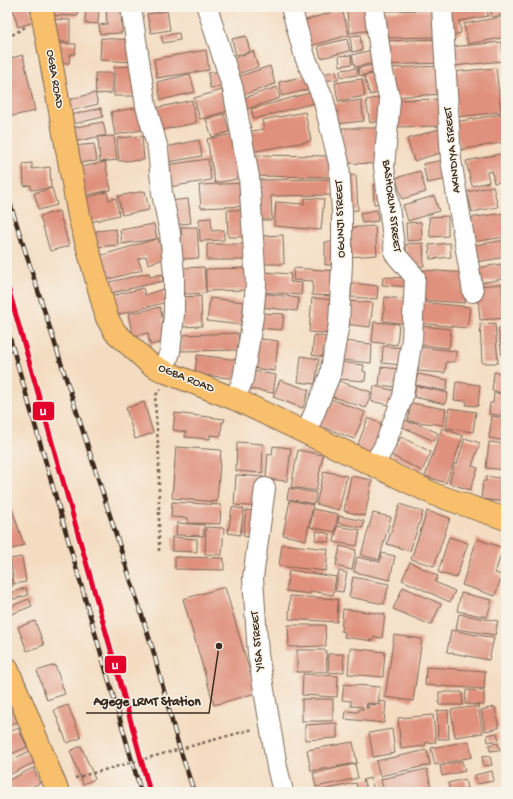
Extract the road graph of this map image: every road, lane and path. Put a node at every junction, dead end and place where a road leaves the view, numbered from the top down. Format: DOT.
graph roads {
  1 [pos="42,7"];
  2 [pos="131,7"];
  3 [pos="207,7"];
  4 [pos="291,7"];
  5 [pos="374,7"];
  6 [pos="442,7"];
  7 [pos="473,292"];
  8 [pos="172,375"];
  9 [pos="235,399"];
  10 [pos="306,433"];
  11 [pos="373,465"];
  12 [pos="265,488"];
  13 [pos="506,519"];
  14 [pos="159,551"];
  15 [pos="7,668"];
  16 [pos="252,729"];
  17 [pos="75,778"];
  18 [pos="58,792"];
  19 [pos="283,792"];
  1 -- 8 [label="main road, OGBA ROAD"];
  2 -- 8 [label="street"];
  3 -- 9 [label="street"];
  4 -- 10 [label="street, OGUNJI STREET"];
  5 -- 11 [label="street, BASHORUN STREET"];
  6 -- 7 [label="street, AKINDIYA STREET"];
  8 -- 9 [label="main road, OGBA ROAD"];
  8 -- 14 [label="path"];
  9 -- 10 [label="main road, OGBA ROAD"];
  10 -- 11 [label="main road, OGBA ROAD"];
  11 -- 13 [label="main road, OGBA ROAD"];
  12 -- 19 [label="street, YISA STREET"];
  15 -- 18 [label="main road"];
  16 -- 17 [label="path, bridge"];
}
